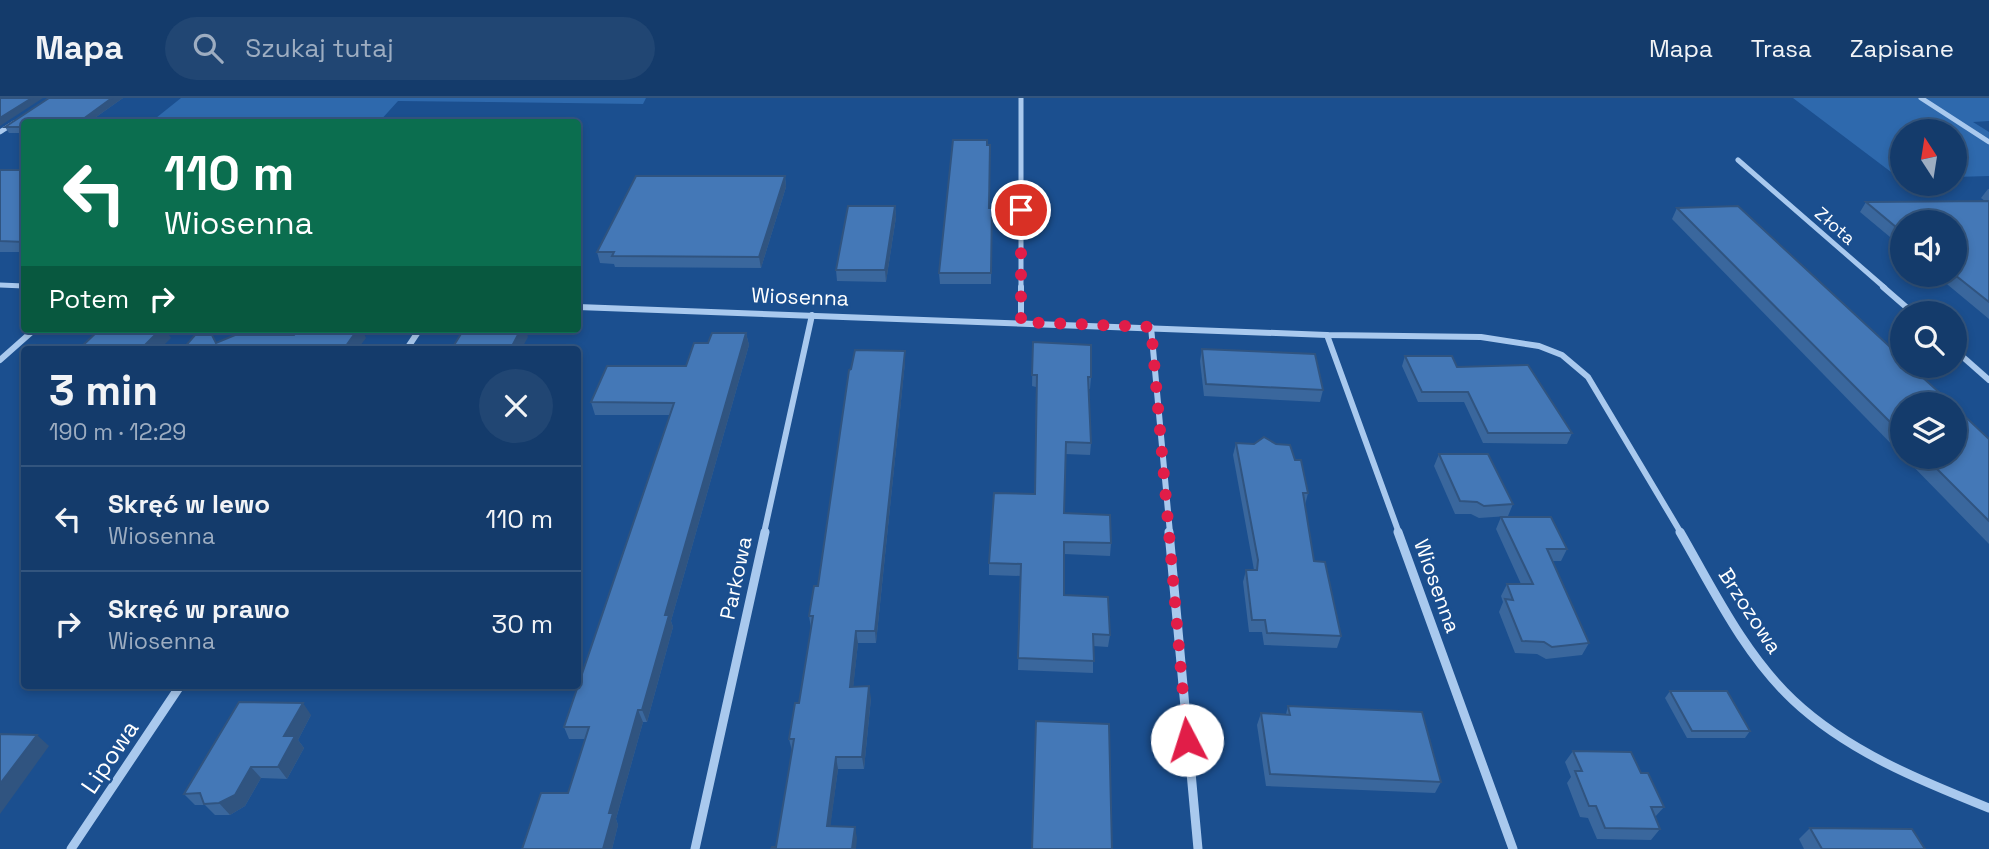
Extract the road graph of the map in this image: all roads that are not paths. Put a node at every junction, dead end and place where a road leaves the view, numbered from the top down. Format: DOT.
graph roads {
  1 [pos="1021,98"];
  2 [pos="1921,98"];
  3 [pos="20,119"];
  4 [pos="0,132"];
  5 [pos="1989,142"];
  6 [pos="1738,160"];
  7 [pos="0,285"];
  8 [pos="21,286"];
  9 [pos="1899,301"];
  10 [pos="581,307"];
  11 [pos="812,316"];
  12 [pos="1021,322"];
  13 [pos="1151,327"];
  14 [pos="30,333"];
  15 [pos="1327,335"];
  16 [pos="1559,353"];
  17 [pos="0,360"];
  18 [pos="1967,361"];
  19 [pos="1989,380"];
  20 [pos="178,689"];
  21 [pos="1989,808"];
  22 [pos="71,849"];
  23 [pos="695,849"];
  24 [pos="1198,849"];
  25 [pos="1513,849"];
  1 -- 12 [label="street"];
  2 -- 5 [label="street"];
  3 -- 4 [label="street"];
  6 -- 9 [label="street, Złota"];
  7 -- 8 [label="street"];
  10 -- 11 [label="street, Wiosenna"];
  11 -- 12 [label="street, Wiosenna"];
  11 -- 23 [label="street, Parkowa"];
  12 -- 13 [label="street, Wiosenna"];
  13 -- 15 [label="street, Wiosenna"];
  13 -- 24 [label="street"];
  14 -- 17 [label="street"];
  15 -- 16 [label="street, Wiosenna"];
  15 -- 25 [label="street, Wiosenna"];
  16 -- 21 [label="street, Brzozowa"];
  18 -- 19 [label="street"];
  20 -- 22 [label="street, Lipowa"];
}
